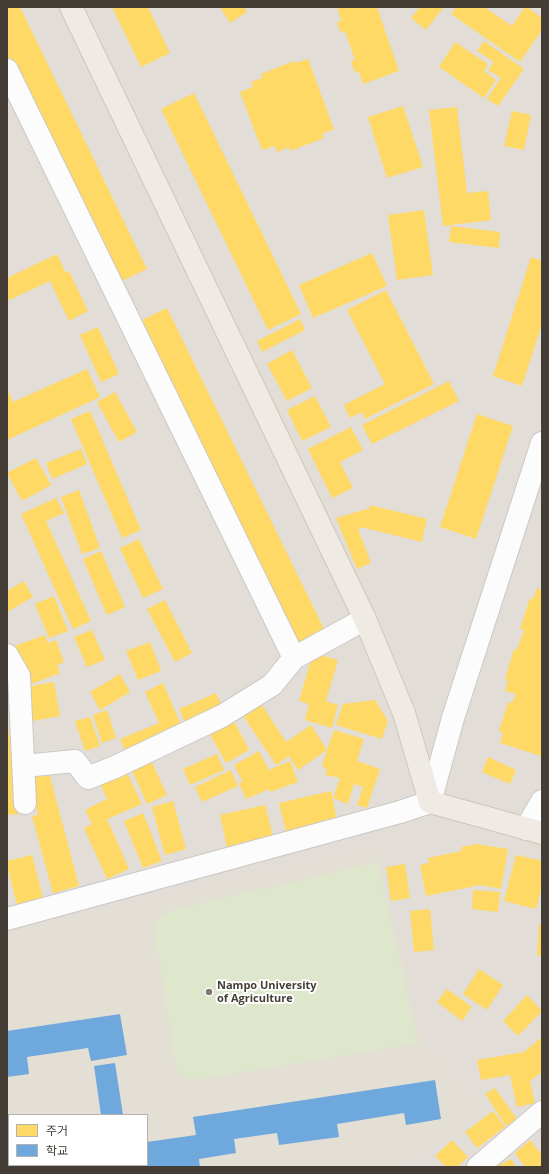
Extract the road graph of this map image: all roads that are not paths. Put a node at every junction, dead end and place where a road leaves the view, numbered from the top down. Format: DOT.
graph roads {
  1 [pos="72,7"];
  2 [pos="7,70"];
  3 [pos="542,443"];
  4 [pos="365,619"];
  5 [pos="7,655"];
  6 [pos="294,658"];
  7 [pos="24,766"];
  8 [pos="542,801"];
  9 [pos="430,802"];
  10 [pos="25,803"];
  11 [pos="534,831"];
  12 [pos="7,919"];
  13 [pos="542,1112"];
  14 [pos="478,1167"];
  1 -- 4 [label="main road"];
  2 -- 6 [label="street"];
  3 -- 9 [label="street"];
  4 -- 6 [label="street"];
  4 -- 9 [label="main road"];
  5 -- 7 [label="street"];
  6 -- 7 [label="street"];
  7 -- 10 [label="street"];
  8 -- 11 [label="street"];
  9 -- 11 [label="main road"];
  9 -- 12 [label="street"];
  13 -- 14 [label="street"];
}
